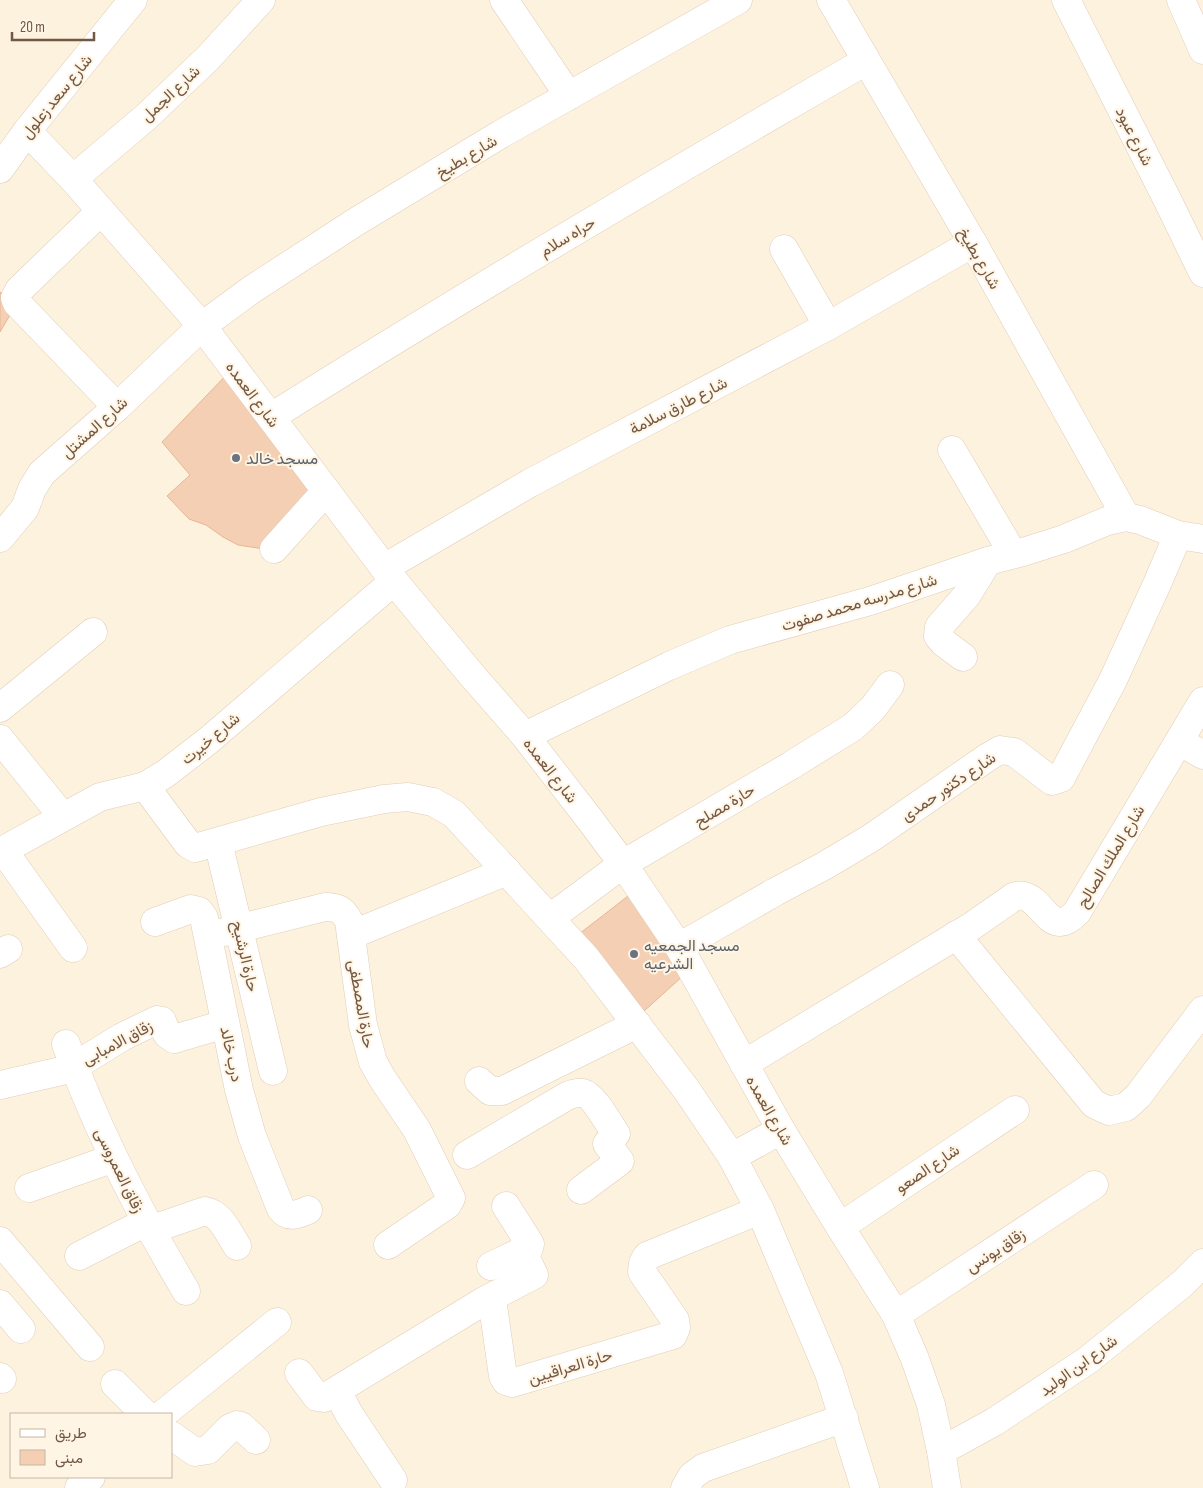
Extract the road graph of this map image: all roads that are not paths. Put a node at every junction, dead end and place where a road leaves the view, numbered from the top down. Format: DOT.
graph roads {
  1 [pos="133,0"];
  2 [pos="261,0"];
  3 [pos="504,0"];
  4 [pos="738,0"];
  5 [pos="831,0"];
  6 [pos="1066,0"];
  7 [pos="1181,0"];
  8 [pos="1203,50"];
  9 [pos="866,60"];
  10 [pos="569,96"];
  11 [pos="27,131"];
  12 [pos="0,169"];
  13 [pos="73,179"];
  14 [pos="101,211"];
  15 [pos="973,244"];
  16 [pos="784,249"];
  17 [pos="1203,273"];
  18 [pos="202,326"];
  19 [pos="828,326"];
  20 [pos="116,407"];
  21 [pos="271,417"];
  22 [pos="952,450"];
  23 [pos="326,491"];
  24 [pos="1126,517"];
  25 [pos="1190,537"];
  26 [pos="0,538"];
  27 [pos="274,549"];
  28 [pos="1000,557"];
  29 [pos="389,574"];
  30 [pos="93,632"];
  31 [pos="963,657"];
  32 [pos="890,685"];
  33 [pos="1203,701"];
  34 [pos="0,708"];
  35 [pos="524,736"];
  36 [pos="0,738"];
  37 [pos="1179,741"];
  38 [pos="1203,755"];
  39 [pos="145,786"];
  40 [pos="63,817"];
  41 [pos="218,842"];
  42 [pos="2,851"];
  43 [pos="623,864"];
  44 [pos="507,871"];
  45 [pos="550,918"];
  46 [pos="155,922"];
  47 [pos="239,929"];
  48 [pos="351,935"];
  49 [pos="956,935"];
  50 [pos="208,936"];
  51 [pos="679,947"];
  52 [pos="73,948"];
  53 [pos="1203,1010"];
  54 [pos="225,1024"];
  55 [pos="637,1024"];
  56 [pos="70,1055"];
  57 [pos="744,1064"];
  58 [pos="551,1068"];
  59 [pos="273,1071"];
  60 [pos="479,1081"];
  61 [pos="0,1085"];
  62 [pos="567,1096"];
  63 [pos="1015,1110"];
  64 [pos="781,1130"];
  65 [pos="467,1155"];
  66 [pos="732,1157"];
  67 [pos="114,1158"];
  68 [pos="1094,1185"];
  69 [pos="29,1188"];
  70 [pos="581,1190"];
  71 [pos="506,1206"];
  72 [pos="308,1210"];
  73 [pos="760,1210"];
  74 [pos="148,1226"];
  75 [pos="840,1227"];
  76 [pos="0,1241"];
  77 [pos="388,1245"];
  78 [pos="237,1246"];
  79 [pos="525,1250"];
  80 [pos="79,1256"];
  81 [pos="1203,1262"];
  82 [pos="491,1266"];
  83 [pos="186,1291"];
  84 [pos="484,1301"];
  85 [pos="0,1304"];
  86 [pos="896,1316"];
  87 [pos="277,1322"];
  88 [pos="21,1329"];
  89 [pos="90,1347"];
  90 [pos="298,1373"];
  91 [pos="115,1384"];
  92 [pos="337,1390"];
  93 [pos="144,1413"];
  94 [pos="164,1413"];
  95 [pos="844,1418"];
  96 [pos="172,1436"];
  97 [pos="256,1440"];
  98 [pos="941,1451"];
  99 [pos="90,1478"];
  100 [pos="393,1480"];
  101 [pos="79,1488"];
  102 [pos="685,1488"];
  103 [pos="866,1488"];
  104 [pos="947,1488"];
  1 -- 11 [label="street, شارع سعد زعلول"];
  2 -- 13 [label="street, شارع الجمل"];
  3 -- 10 [label="street"];
  4 -- 10 [label="street, شارع بطيخ"];
  5 -- 9 [label="street, شارع بطيخ"];
  6 -- 17 [label="street, شارع عبود"];
  7 -- 8 [label="street"];
  9 -- 15 [label="street, شارع بطيخ"];
  9 -- 21 [label="street, حراه سلام"];
  10 -- 18 [label="street, شارع بطيخ"];
  11 -- 12 [label="street, شارع سعد زعلول"];
  11 -- 13 [label="street, شارع العمده"];
  13 -- 14 [label="street, شارع العمده"];
  14 -- 18 [label="street, شارع العمده"];
  14 -- 20 [label="street"];
  15 -- 19 [label="street, شارع طارق سلامة"];
  15 -- 24 [label="street, شارع بطيخ"];
  16 -- 19 [label="street"];
  18 -- 20 [label="street, شارع المشتل"];
  18 -- 21 [label="street, شارع العمده"];
  19 -- 29 [label="street, شارع طارق سلامة"];
  20 -- 26 [label="street, شارع المشتل"];
  21 -- 23 [label="street, شارع العمده"];
  22 -- 28 [label="street"];
  23 -- 27 [label="street"];
  23 -- 29 [label="street, شارع العمده"];
  24 -- 25 [label="street"];
  24 -- 28 [label="street, شارع مدرسه محمد صفوت"];
  25 -- 51 [label="street, شارع دكتور حمدى"];
  28 -- 31 [label="street"];
  28 -- 35 [label="street, شارع مدرسه محمد صفوت"];
  29 -- 35 [label="street, شارع العمده"];
  29 -- 39 [label="street, شارع خيرت"];
  30 -- 34 [label="street"];
  32 -- 43 [label="street, حارة مصلح"];
  33 -- 37 [label="street, شارع الملك الصالح"];
  35 -- 43 [label="street, شارع العمده"];
  36 -- 40 [label="street"];
  37 -- 38 [label="street"];
  37 -- 49 [label="street, شارع الملك الصالح"];
  39 -- 40 [label="street, شارع خيرت"];
  39 -- 41 [label="street"];
  40 -- 42 [label="street, شارع خيرت"];
  41 -- 44 [label="street"];
  41 -- 47 [label="street, حارة الرشيح"];
  42 -- 52 [label="street"];
  43 -- 45 [label="street, حارة مصلح"];
  43 -- 51 [label="street, شارع العمده"];
  44 -- 45 [label="street"];
  44 -- 48 [label="street"];
  45 -- 55 [label="street"];
  46 -- 50 [label="street, درب خالد"];
  47 -- 48 [label="street, حارة المصطفى"];
  47 -- 50 [label="street, حارة المصطفى"];
  47 -- 59 [label="street, حارة الرشيح"];
  48 -- 77 [label="street, حارة المصطفى"];
  49 -- 53 [label="street"];
  49 -- 57 [label="street, شارع الملك الصالح"];
  50 -- 54 [label="street, درب خالد"];
  51 -- 57 [label="street, شارع العمده"];
  54 -- 56 [label="street, زقاق الامبابى"];
  54 -- 72 [label="street, درب خالد"];
  55 -- 58 [label="street"];
  55 -- 66 [label="street"];
  56 -- 61 [label="street, زقاق الامبابى"];
  56 -- 67 [label="street, زقاق العمروسى"];
  57 -- 64 [label="street, شارع العمده"];
  58 -- 60 [label="street"];
  58 -- 62 [label="street"];
  62 -- 65 [label="street"];
  62 -- 70 [label="street"];
  63 -- 75 [label="street, شارع الصعو"];
  64 -- 66 [label="street"];
  64 -- 75 [label="street, شارع العمده"];
  66 -- 73 [label="street"];
  67 -- 69 [label="street"];
  67 -- 74 [label="street, زقاق العمروسى"];
  68 -- 86 [label="street, زقاق يونس"];
  71 -- 79 [label="street"];
  73 -- 84 [label="street, حارة العراقيين"];
  73 -- 95 [label="street"];
  74 -- 78 [label="street"];
  74 -- 80 [label="street"];
  74 -- 83 [label="street, زقاق العمروسى"];
  75 -- 86 [label="street, شارع العمده"];
  76 -- 89 [label="street"];
  79 -- 82 [label="street"];
  79 -- 84 [label="street"];
  81 -- 98 [label="street, شارع ابن الوليد"];
  84 -- 92 [label="street"];
  85 -- 88 [label="street"];
  86 -- 98 [label="street, شارع العمده"];
  87 -- 94 [label="street"];
  90 -- 92 [label="street"];
  91 -- 93 [label="street"];
  92 -- 100 [label="street"];
  95 -- 102 [label="street"];
  95 -- 103 [label="street"];
  96 -- 97 [label="street"];
  98 -- 104 [label="street, شارع العمده"];
  99 -- 101 [label="street"];
}
